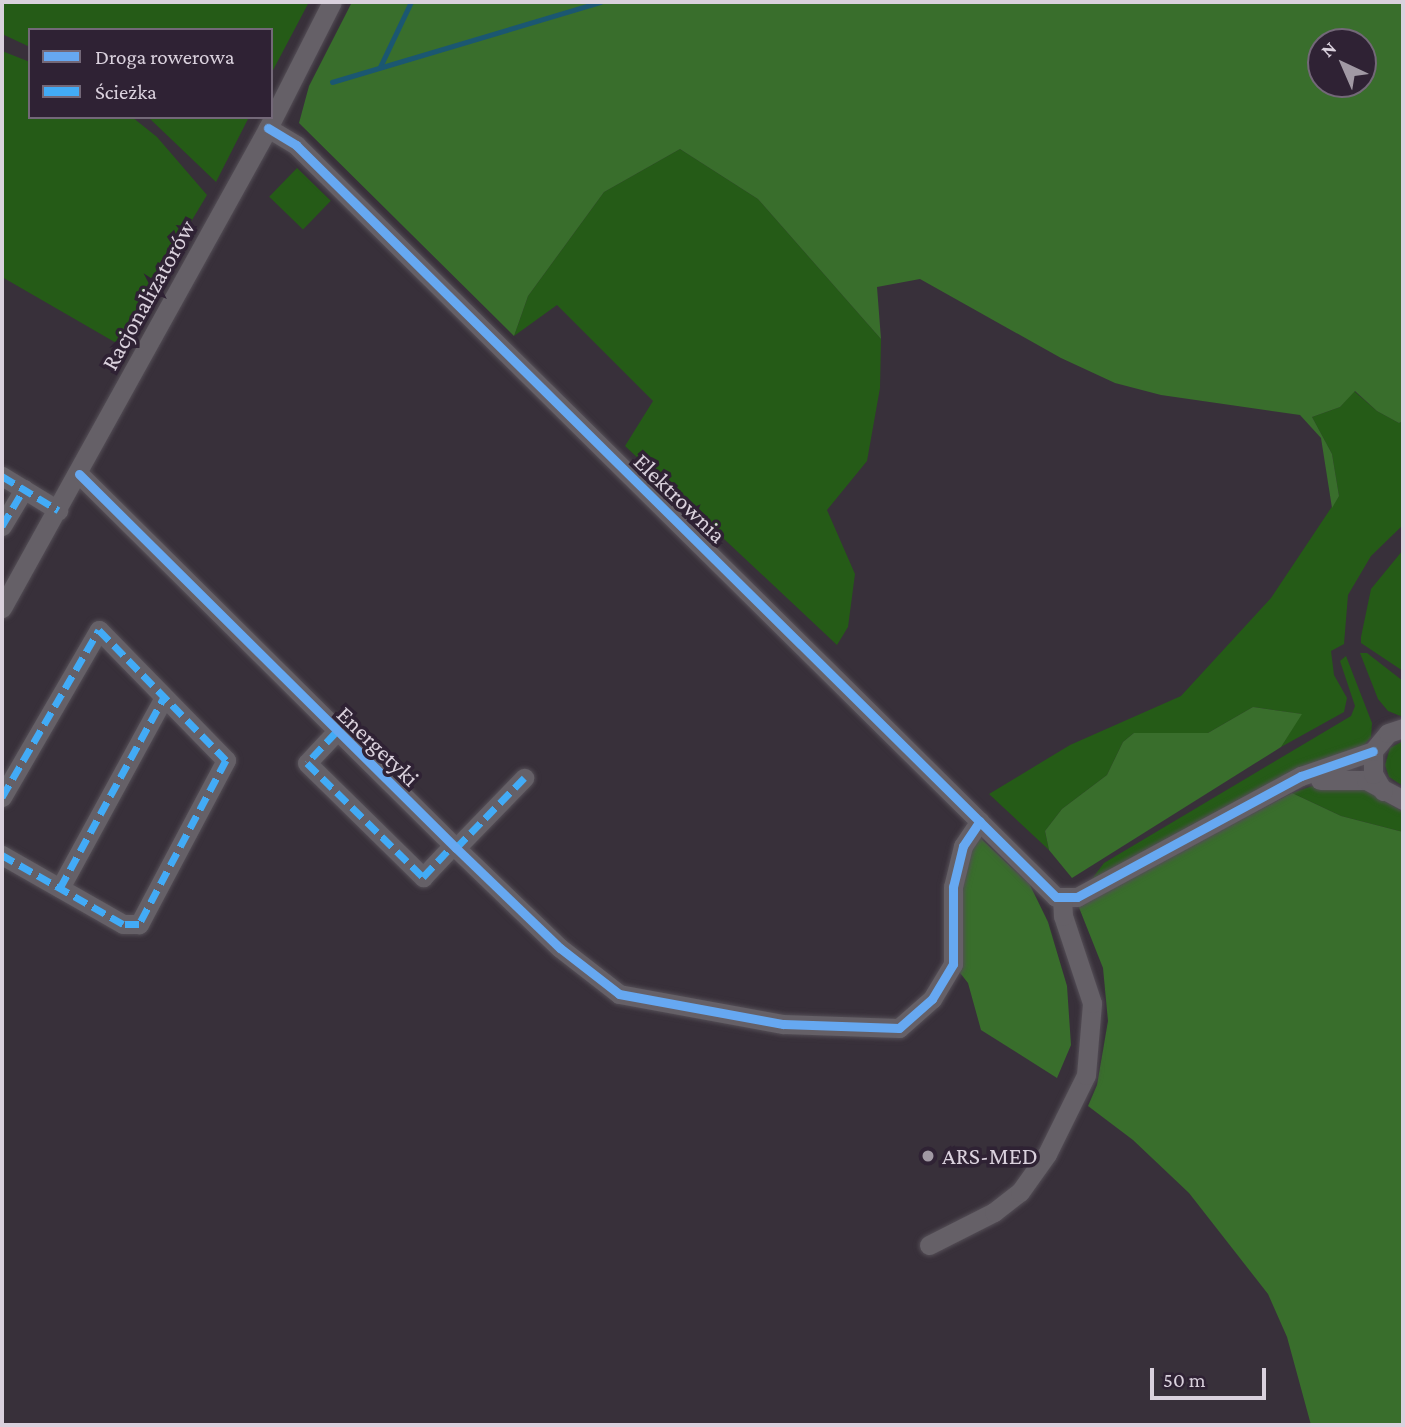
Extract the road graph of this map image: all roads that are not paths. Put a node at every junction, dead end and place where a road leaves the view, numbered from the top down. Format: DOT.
graph roads {
  1 [pos="332,2"];
  2 [pos="273,118"];
  3 [pos="273,119"];
  4 [pos="268,128"];
  5 [pos="79,474"];
  6 [pos="2,476"];
  7 [pos="24,489"];
  8 [pos="58,510"];
  9 [pos="2,526"];
  10 [pos="2,608"];
  11 [pos="164,697"];
  12 [pos="1403,728"];
  13 [pos="336,732"];
  14 [pos="1373,751"];
  15 [pos="524,778"];
  16 [pos="1282,787"];
  17 [pos="1395,796"];
  18 [pos="2,797"];
  19 [pos="980,821"];
  20 [pos="454,846"];
  21 [pos="2,855"];
  22 [pos="60,888"];
  23 [pos="1062,898"];
  24 [pos="929,1245"];
  1 -- 2 [label="street, Racjonalizatorów"];
  3 -- 4 [label="street, Racjonalizatorów"];
  4 -- 5 [label="street, Racjonalizatorów"];
  4 -- 19 [label="street, Elektrownia"];
  5 -- 8 [label="street, Racjonalizatorów"];
  5 -- 13 [label="street, Energetyki"];
  6 -- 7 [label="street"];
  7 -- 8 [label="street"];
  7 -- 9 [label="street"];
  8 -- 10 [label="street, Racjonalizatorów"];
  11 -- 18 [label="street"];
  11 -- 22 [label="street"];
  11 -- 22 [label="street"];
  12 -- 14 [label="street"];
  13 -- 20 [label="street, Energetyki"];
  13 -- 20 [label="street"];
  14 -- 16 [label="street"];
  14 -- 17 [label="street"];
  15 -- 20 [label="street"];
  16 -- 17 [label="street"];
  16 -- 23 [label="street"];
  19 -- 20 [label="street, Energetyki"];
  19 -- 23 [label="street, Elektrownia"];
  21 -- 22 [label="street"];
  23 -- 24 [label="street"];
}
